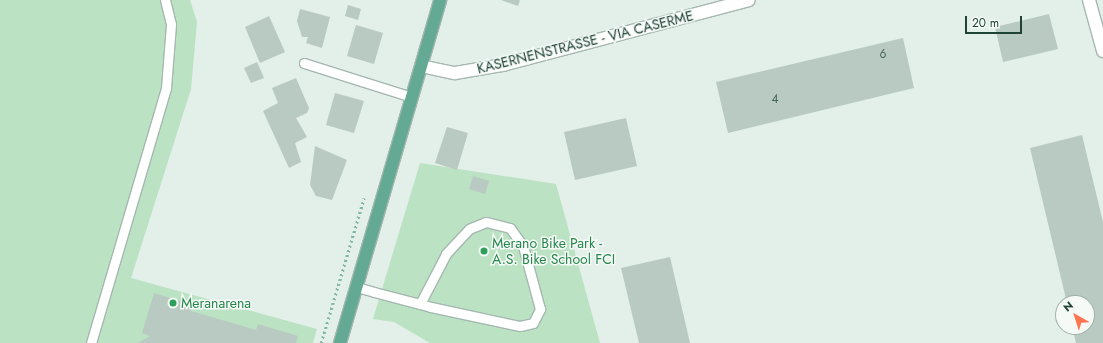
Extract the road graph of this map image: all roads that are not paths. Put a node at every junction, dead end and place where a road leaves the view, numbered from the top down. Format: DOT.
graph roads {
  1 [pos="165,0"];
  2 [pos="440,0"];
  3 [pos="748,0"];
  4 [pos="1089,0"];
  5 [pos="1103,51"];
  6 [pos="304,63"];
  7 [pos="421,66"];
  8 [pos="412,97"];
  9 [pos="357,287"];
  10 [pos="420,304"];
  11 [pos="91,343"];
  12 [pos="340,343"];
  1 -- 11 [label="lane"];
  2 -- 7 [label="main road"];
  3 -- 7 [label="street, KASERNENSTRASSE - VIA CASERME"];
  4 -- 5 [label="street"];
  6 -- 8 [label="lane"];
  7 -- 8 [label="main road"];
  8 -- 9 [label="main road"];
  9 -- 10 [label="lane"];
  9 -- 12 [label="main road"];
  10 -- 10 [label="lane"];
}
